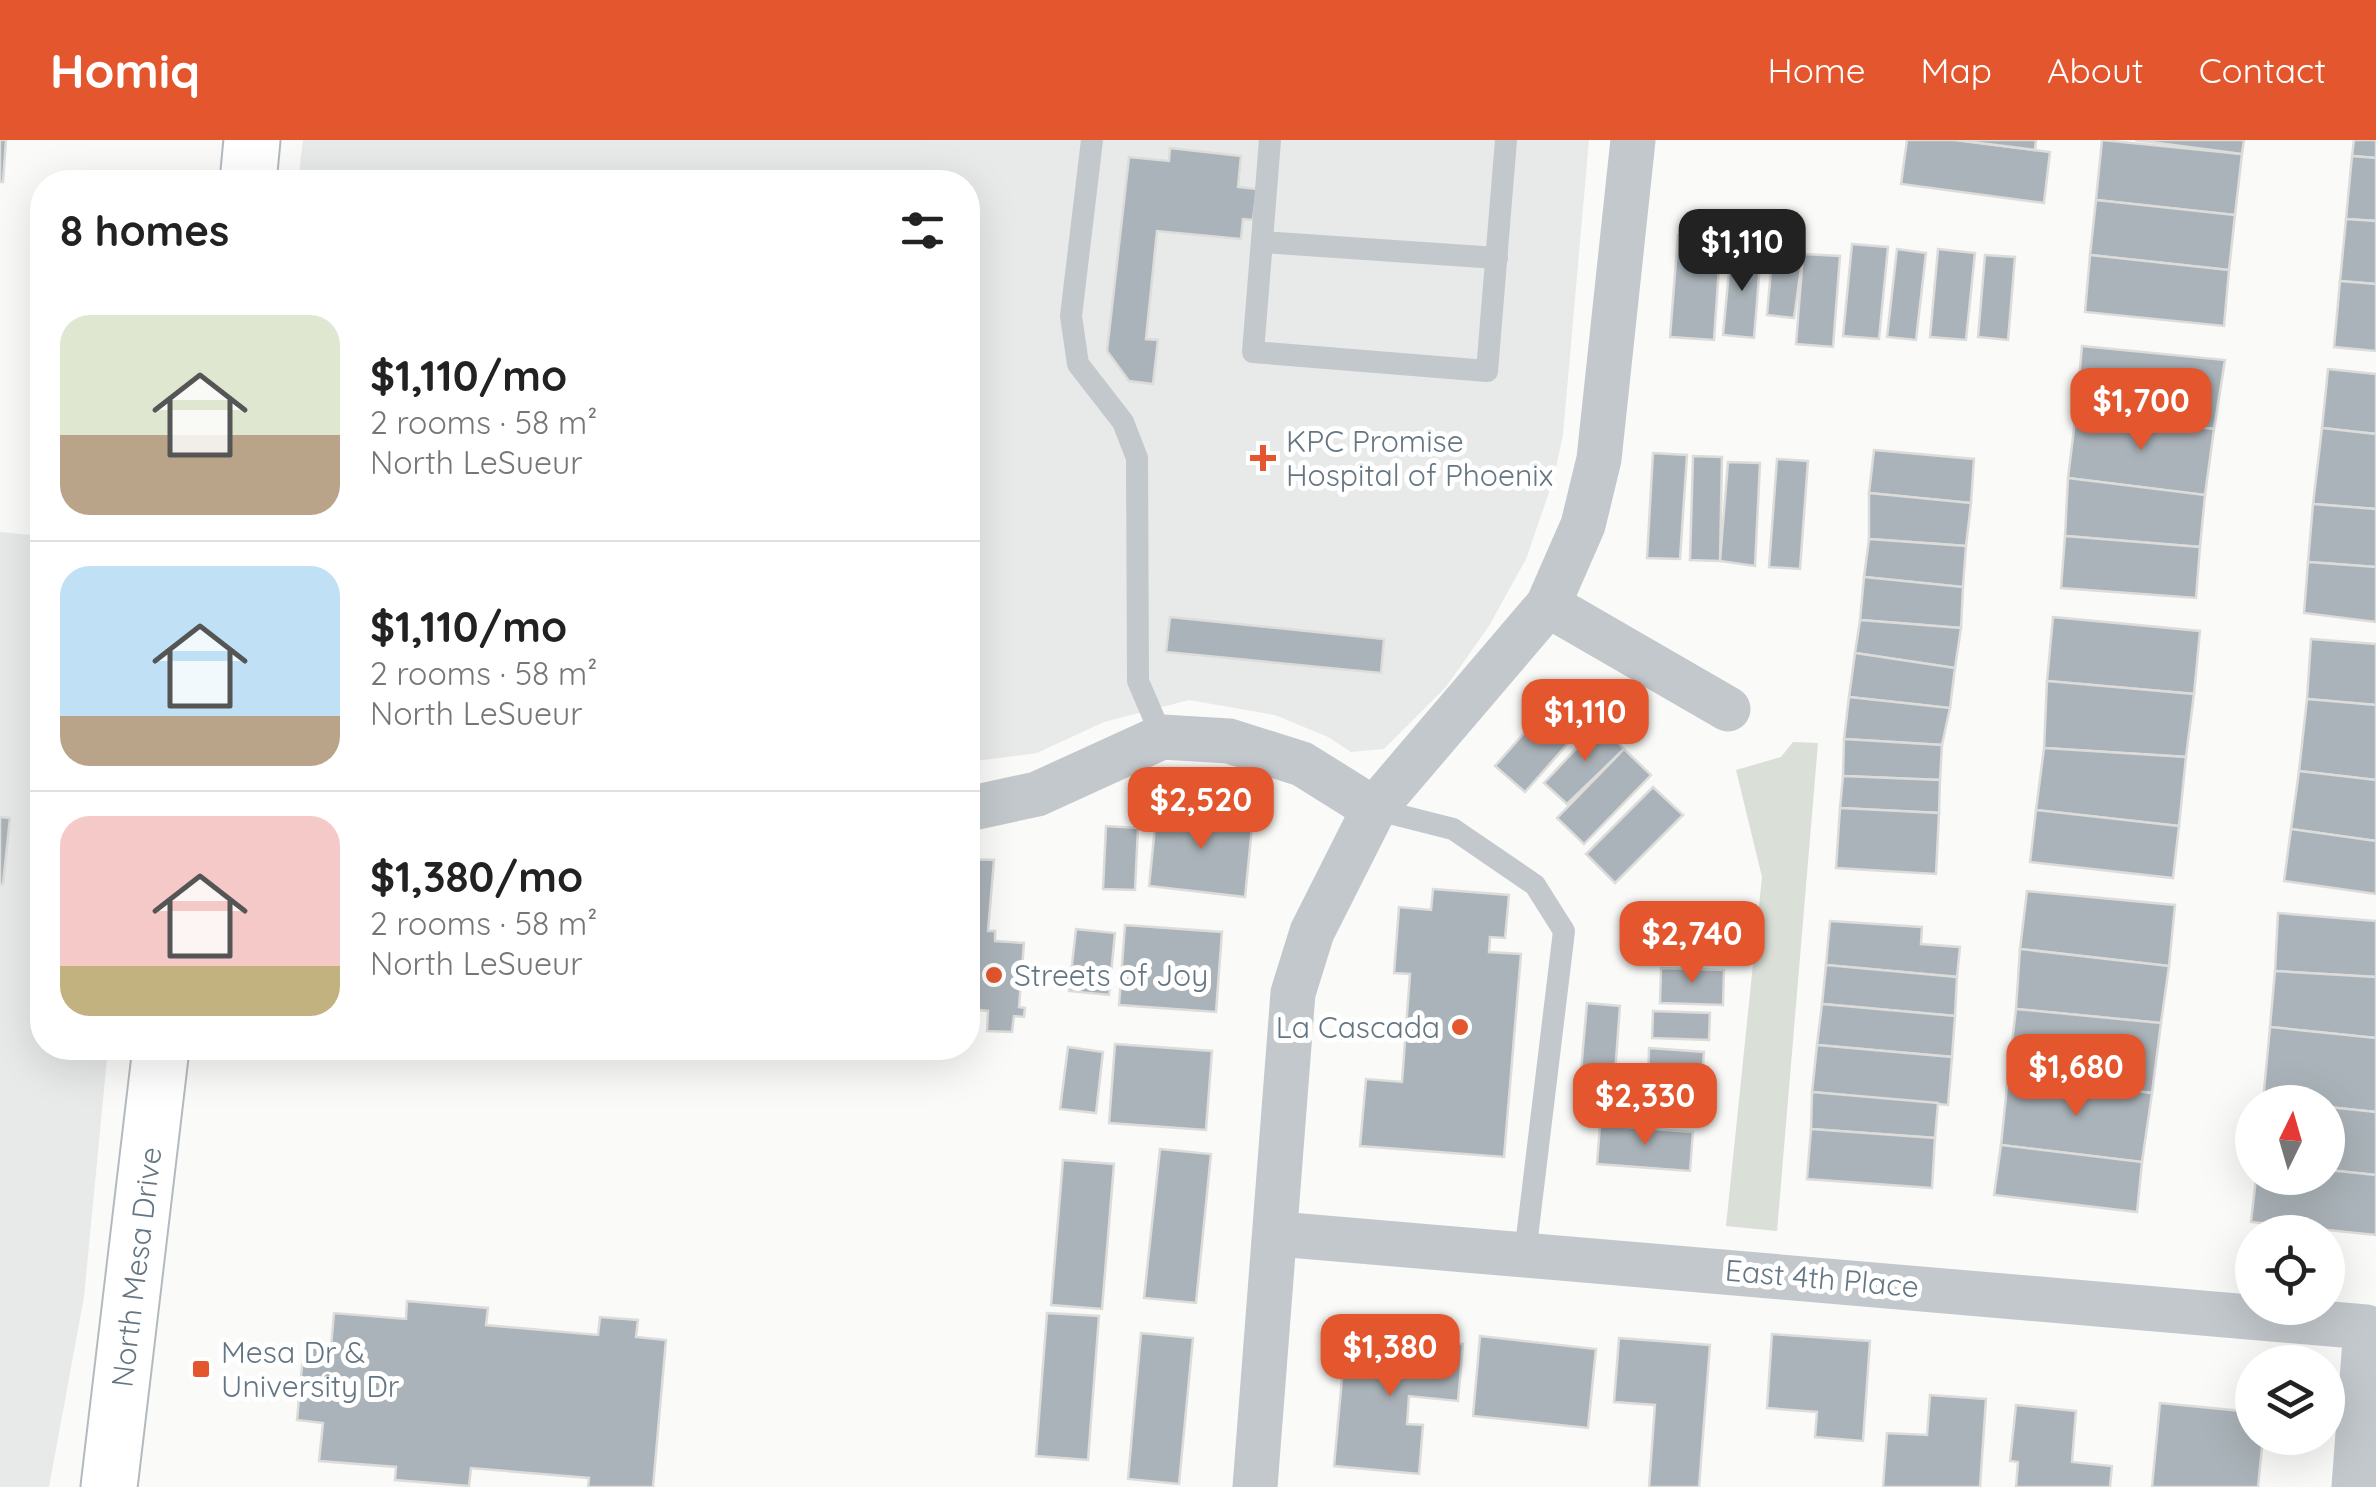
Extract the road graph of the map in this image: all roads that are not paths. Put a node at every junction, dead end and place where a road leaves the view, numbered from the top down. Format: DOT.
graph roads {
  1 [pos="252,140"];
  2 [pos="1092,140"];
  3 [pos="1270,140"];
  4 [pos="1506,140"];
  5 [pos="1632,140"];
  6 [pos="249,170"];
  7 [pos="1262,242"];
  8 [pos="1497,258"];
  9 [pos="1548,605"];
  10 [pos="1728,710"];
  11 [pos="1162,738"];
  12 [pos="980,806"];
  13 [pos="1374,809"];
  14 [pos="160,1060"];
  15 [pos="1278,1234"];
  16 [pos="1525,1254"];
  17 [pos="2371,1322"];
  18 [pos="110,1487"];
  19 [pos="1256,1487"];
  20 [pos="2354,1487"];
  1 -- 6 [label="main road"];
  2 -- 11 [label="lane"];
  3 -- 7 [label="lane"];
  4 -- 8 [label="lane"];
  5 -- 9 [label="street"];
  7 -- 8 [label="lane"];
  7 -- 8 [label="lane"];
  9 -- 10 [label="street"];
  9 -- 13 [label="street"];
  11 -- 12 [label="street"];
  11 -- 13 [label="street"];
  13 -- 15 [label="street"];
  13 -- 16 [label="lane"];
  14 -- 18 [label="main road, North Mesa Drive"];
  15 -- 16 [label="street, East 4th Place"];
  15 -- 19 [label="street"];
  16 -- 17 [label="street, East 4th Place"];
  17 -- 20 [label="street"];
}
